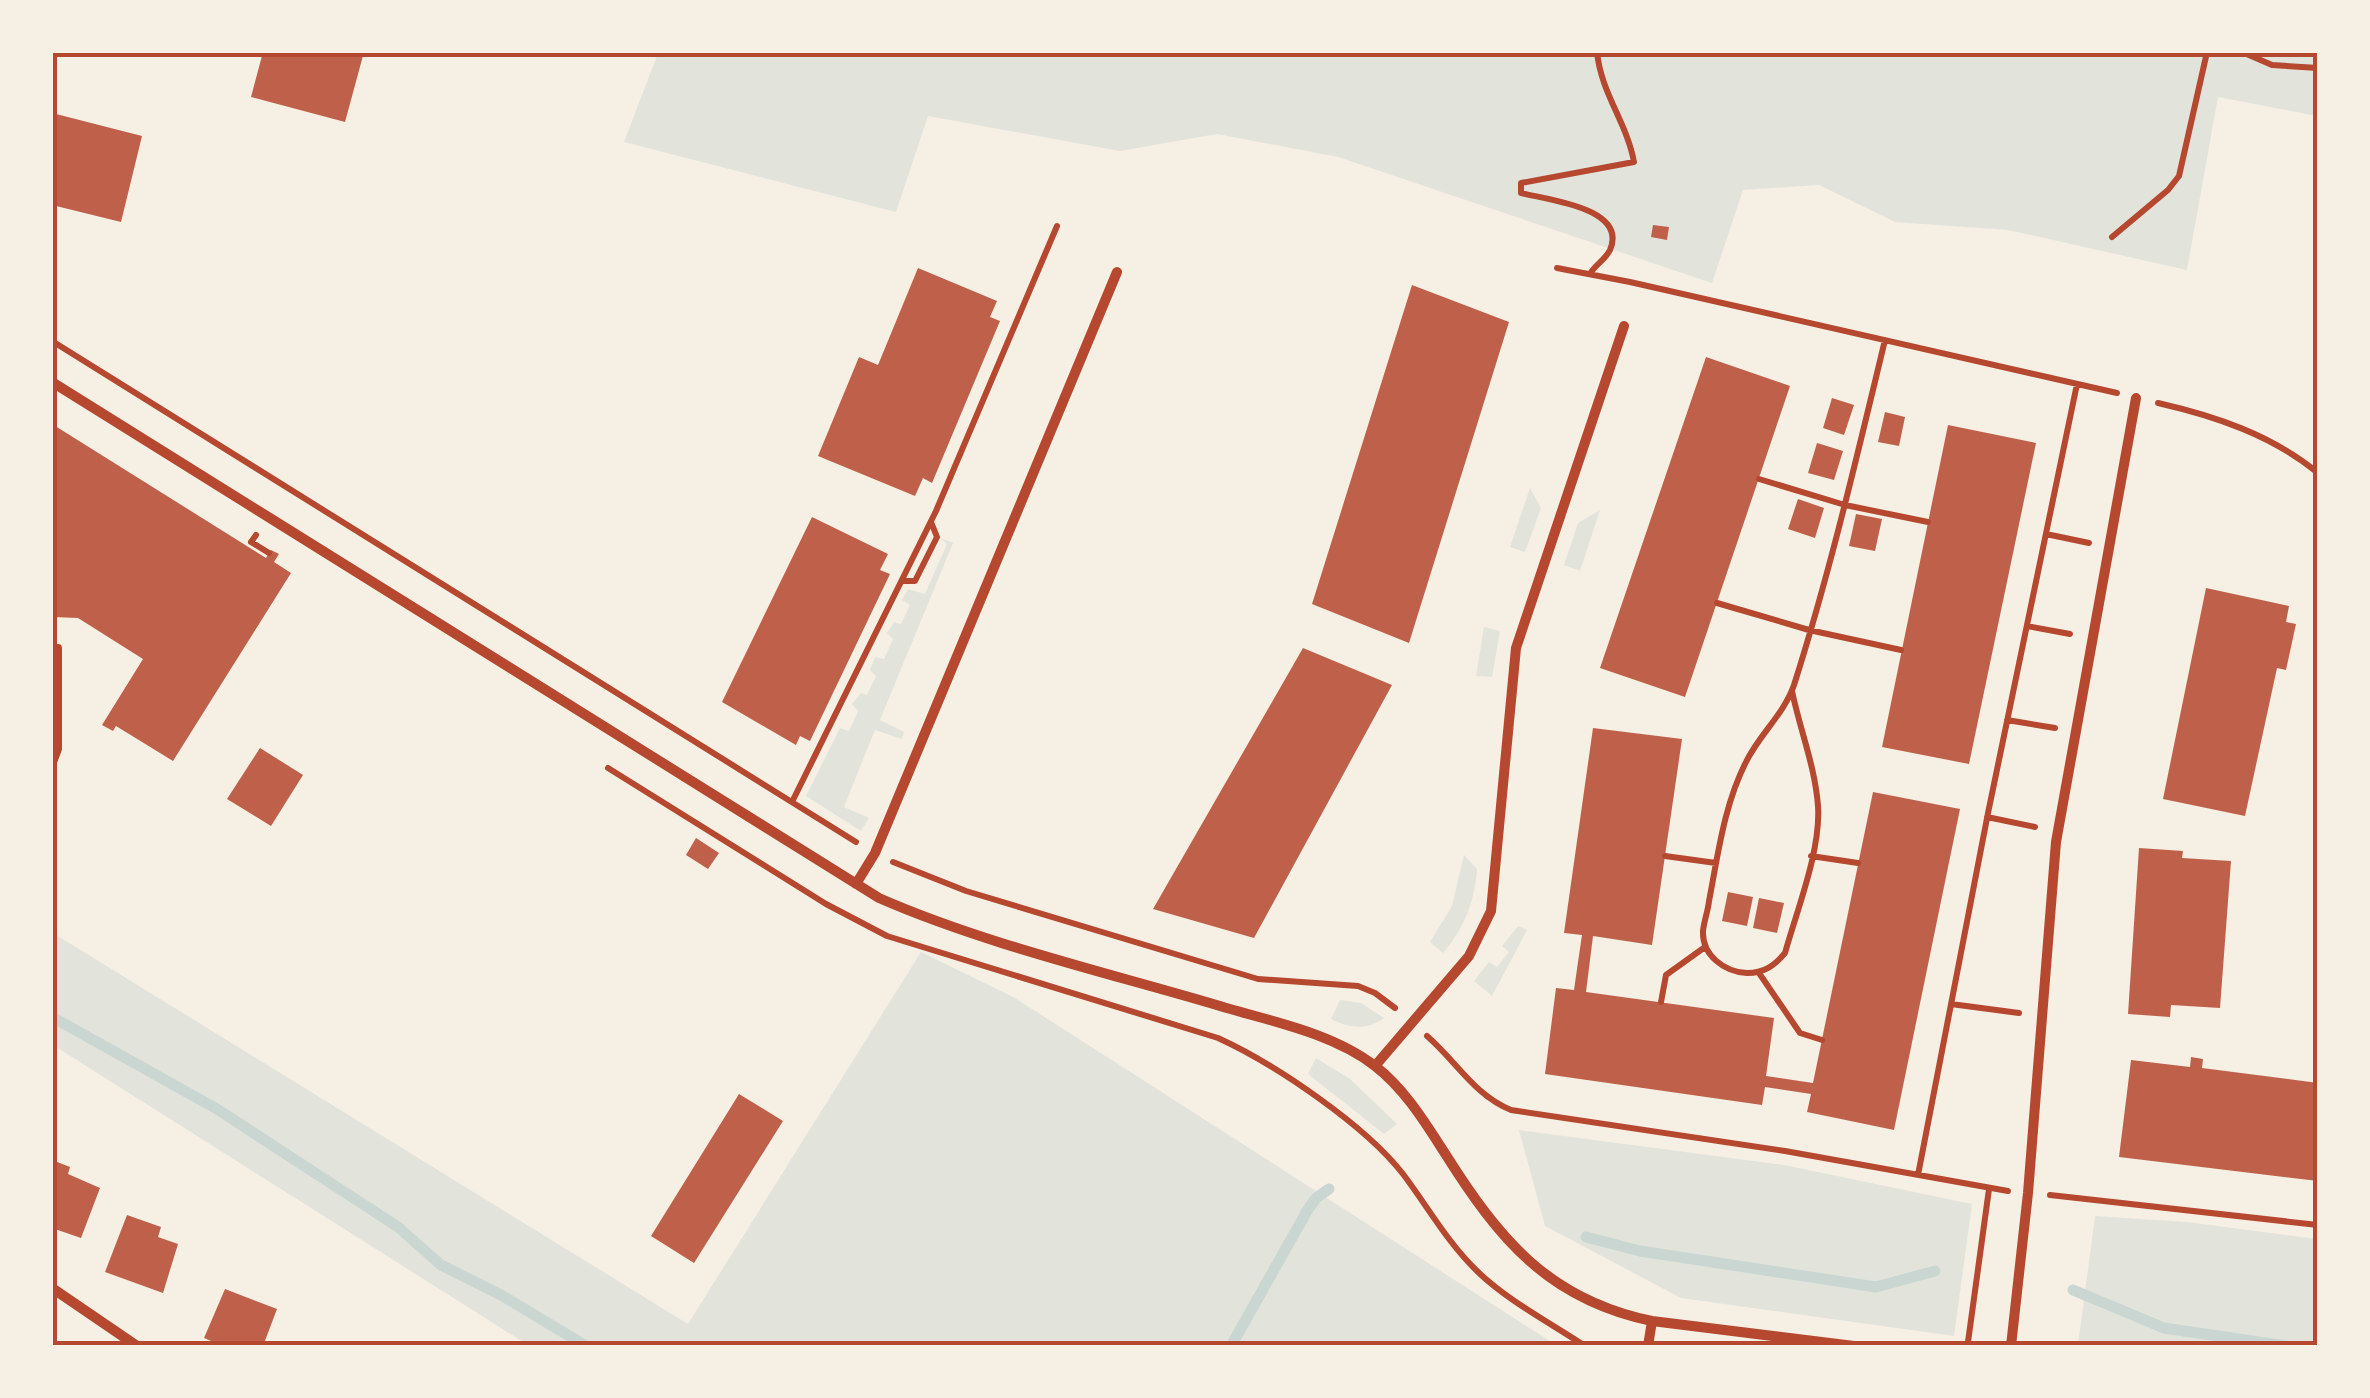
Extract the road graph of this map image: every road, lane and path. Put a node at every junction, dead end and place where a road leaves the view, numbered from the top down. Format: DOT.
graph roads {
  1 [pos="1596,52"];
  2 [pos="2207,52"];
  3 [pos="2242,52"];
  4 [pos="2318,68"];
  5 [pos="1058,226"];
  6 [pos="2112,237"];
  7 [pos="1557,268"];
  8 [pos="1116,272"];
  9 [pos="1590,274"];
  10 [pos="1624,326"];
  11 [pos="1885,340"];
  12 [pos="52,341"];
  13 [pos="52,382"];
  14 [pos="2077,384"];
  15 [pos="2136,398"];
  16 [pos="2318,473"];
  17 [pos="1759,478"];
  18 [pos="1845,504"];
  19 [pos="1928,522"];
  20 [pos="257,534"];
  21 [pos="2046,534"];
  22 [pos="2109,546"];
  23 [pos="269,553"];
  24 [pos="1716,602"];
  25 [pos="2027,626"];
  26 [pos="1809,630"];
  27 [pos="2092,639"];
  28 [pos="58,648"];
  29 [pos="1901,650"];
  30 [pos="1792,690"];
  31 [pos="2008,720"];
  32 [pos="2076,732"];
  33 [pos="52,766"];
  34 [pos="608,768"];
  35 [pos="792,802"];
  36 [pos="1987,817"];
  37 [pos="2058,832"];
  38 [pos="875,854"];
  39 [pos="1665,856"];
  40 [pos="1812,856"];
  41 [pos="1716,863"];
  42 [pos="1858,863"];
  43 [pos="856,884"];
  44 [pos="1705,947"];
  45 [pos="1758,973"];
  46 [pos="1660,1002"];
  47 [pos="1951,1004"];
  48 [pos="1396,1008"];
  49 [pos="2042,1013"];
  50 [pos="1424,1033"];
  51 [pos="1822,1040"];
  52 [pos="1375,1066"];
  53 [pos="1918,1176"];
  54 [pos="1989,1189"];
  55 [pos="2028,1193"];
  56 [pos="2318,1225"];
  57 [pos="52,1288"];
  58 [pos="1652,1320"];
  59 [pos="1968,1342"];
  60 [pos="138,1346"];
  61 [pos="1585,1346"];
  62 [pos="1648,1346"];
  63 [pos="1854,1346"];
  64 [pos="2011,1346"];
  1 -- 9 [label="path"];
  2 -- 6 [label="path"];
  3 -- 4 [label="path"];
  5 -- 35 [label="path"];
  7 -- 9 [label="path"];
  8 -- 38 [label="street"];
  9 -- 11 [label="path"];
  10 -- 52 [label="street"];
  11 -- 14 [label="path"];
  11 -- 18 [label="path"];
  12 -- 35 [label="path"];
  13 -- 43 [label="street"];
  14 -- 15 [label="path"];
  14 -- 21 [label="path"];
  15 -- 16 [label="path"];
  15 -- 22 [label="street"];
  17 -- 18 [label="path"];
  18 -- 19 [label="path"];
  18 -- 26 [label="path"];
  20 -- 23 [label="path"];
  21 -- 22 [label="path"];
  21 -- 25 [label="path"];
  22 -- 27 [label="street"];
  24 -- 26 [label="path"];
  25 -- 27 [label="path"];
  25 -- 31 [label="path"];
  26 -- 29 [label="path"];
  26 -- 30 [label="path"];
  27 -- 32 [label="street"];
  28 -- 33 [label="lane"];
  30 -- 40 [label="path"];
  30 -- 41 [label="path"];
  31 -- 32 [label="path"];
  31 -- 36 [label="path"];
  32 -- 37 [label="street"];
  34 -- 61 [label="path"];
  35 -- 38 [label="path"];
  36 -- 37 [label="path"];
  36 -- 47 [label="path"];
  37 -- 49 [label="street"];
  38 -- 43 [label="street"];
  38 -- 48 [label="path"];
  39 -- 41 [label="path"];
  40 -- 42 [label="path"];
  40 -- 45 [label="path"];
  41 -- 44 [label="path"];
  43 -- 52 [label="street"];
  44 -- 45 [label="path"];
  44 -- 46 [label="path"];
  45 -- 51 [label="path"];
  47 -- 49 [label="path"];
  47 -- 53 [label="path"];
  49 -- 55 [label="street"];
  50 -- 53 [label="path"];
  52 -- 58 [label="street"];
  53 -- 54 [label="path"];
  54 -- 55 [label="path"];
  54 -- 59 [label="path"];
  55 -- 56 [label="path"];
  55 -- 64 [label="street"];
  57 -- 60 [label="street"];
  58 -- 62 [label="street"];
  58 -- 63 [label="street"];
}
